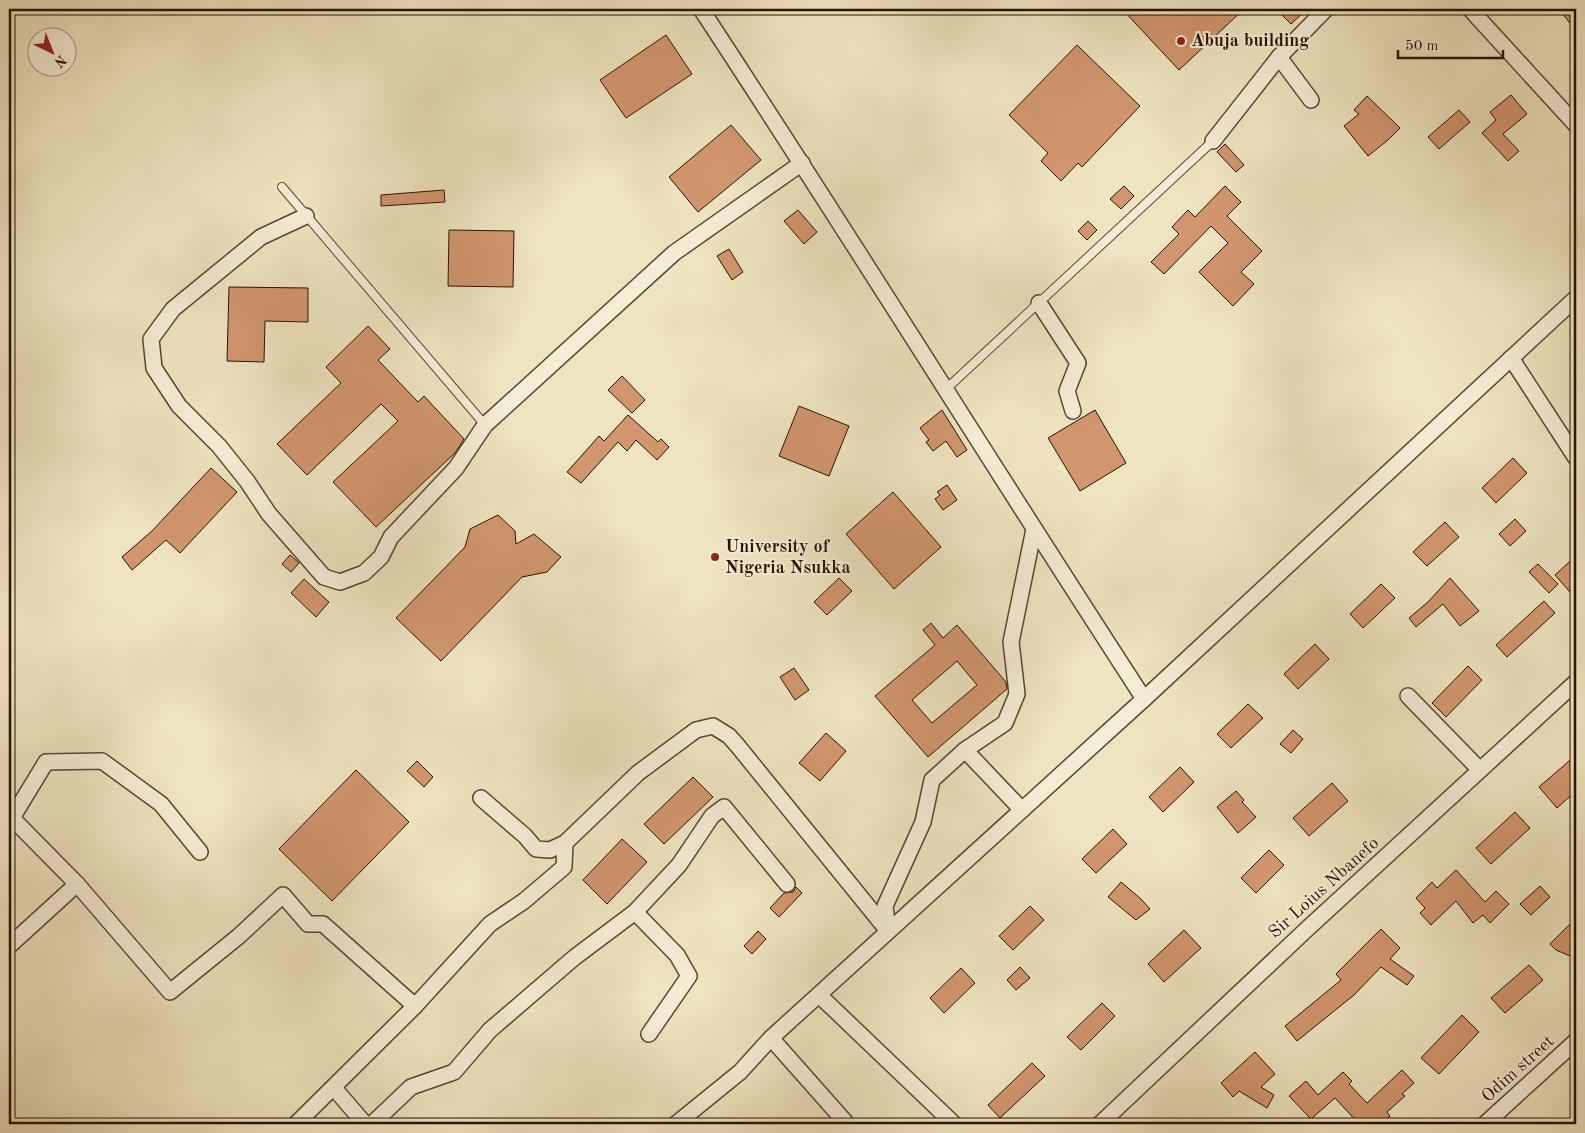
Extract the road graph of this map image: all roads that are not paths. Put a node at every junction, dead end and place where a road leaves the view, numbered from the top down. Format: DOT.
graph roads {
  1 [pos="701,9"];
  2 [pos="1326,9"];
  3 [pos="1470,9"];
  4 [pos="1279,57"];
  5 [pos="1311,100"];
  6 [pos="1576,125"];
  7 [pos="1213,141"];
  8 [pos="802,163"];
  9 [pos="282,187"];
  10 [pos="306,216"];
  11 [pos="1576,298"];
  12 [pos="1039,303"];
  13 [pos="1511,358"];
  14 [pos="945,390"];
  15 [pos="1073,411"];
  16 [pos="485,425"];
  17 [pos="1576,458"];
  18 [pos="1034,529"];
  19 [pos="1576,682"];
  20 [pos="1408,696"];
  21 [pos="1144,699"];
  22 [pos="965,750"];
  23 [pos="1480,770"];
  24 [pos="481,798"];
  25 [pos="1022,810"];
  26 [pos="10,816"];
  27 [pos="565,843"];
  28 [pos="200,852"];
  29 [pos="77,884"];
  30 [pos="787,884"];
  31 [pos="635,912"];
  32 [pos="888,932"];
  33 [pos="9,946"];
  34 [pos="819,995"];
  35 [pos="415,1006"];
  36 [pos="649,1034"];
  37 [pos="771,1038"];
  38 [pos="1576,1041"];
  39 [pos="334,1088"];
  40 [pos="296,1124"];
  41 [pos="365,1124"];
  42 [pos="372,1124"];
  43 [pos="676,1124"];
  44 [pos="847,1124"];
  45 [pos="954,1124"];
  46 [pos="1100,1124"];
  47 [pos="1485,1124"];
  1 -- 8 [label="street"];
  2 -- 4 [label="street"];
  3 -- 6 [label="street"];
  4 -- 5 [label="street"];
  4 -- 7 [label="street"];
  7 -- 12 [label="lane"];
  8 -- 14 [label="street"];
  8 -- 16 [label="street"];
  9 -- 10 [label="lane"];
  10 -- 16 [label="lane"];
  10 -- 16 [label="street"];
  11 -- 13 [label="street"];
  12 -- 14 [label="lane"];
  12 -- 15 [label="street"];
  13 -- 17 [label="street"];
  13 -- 21 [label="street"];
  14 -- 18 [label="street"];
  18 -- 21 [label="street"];
  18 -- 22 [label="street"];
  19 -- 23 [label="street, Sir Loius Nbanefo"];
  20 -- 23 [label="street"];
  21 -- 25 [label="street"];
  22 -- 25 [label="street"];
  22 -- 32 [label="street"];
  23 -- 46 [label="street, Sir Loius Nbanefo"];
  24 -- 27 [label="street"];
  25 -- 32 [label="street"];
  26 -- 28 [label="street"];
  26 -- 29 [label="street"];
  27 -- 32 [label="street"];
  27 -- 35 [label="street"];
  29 -- 33 [label="street"];
  29 -- 35 [label="street"];
  30 -- 31 [label="street"];
  31 -- 36 [label="street"];
  31 -- 42 [label="street"];
  32 -- 34 [label="street"];
  34 -- 37 [label="street"];
  34 -- 45 [label="street"];
  35 -- 39 [label="street"];
  37 -- 43 [label="street"];
  37 -- 44 [label="street"];
  38 -- 47 [label="street, Odim street"];
  39 -- 40 [label="street"];
  39 -- 41 [label="street"];
}
